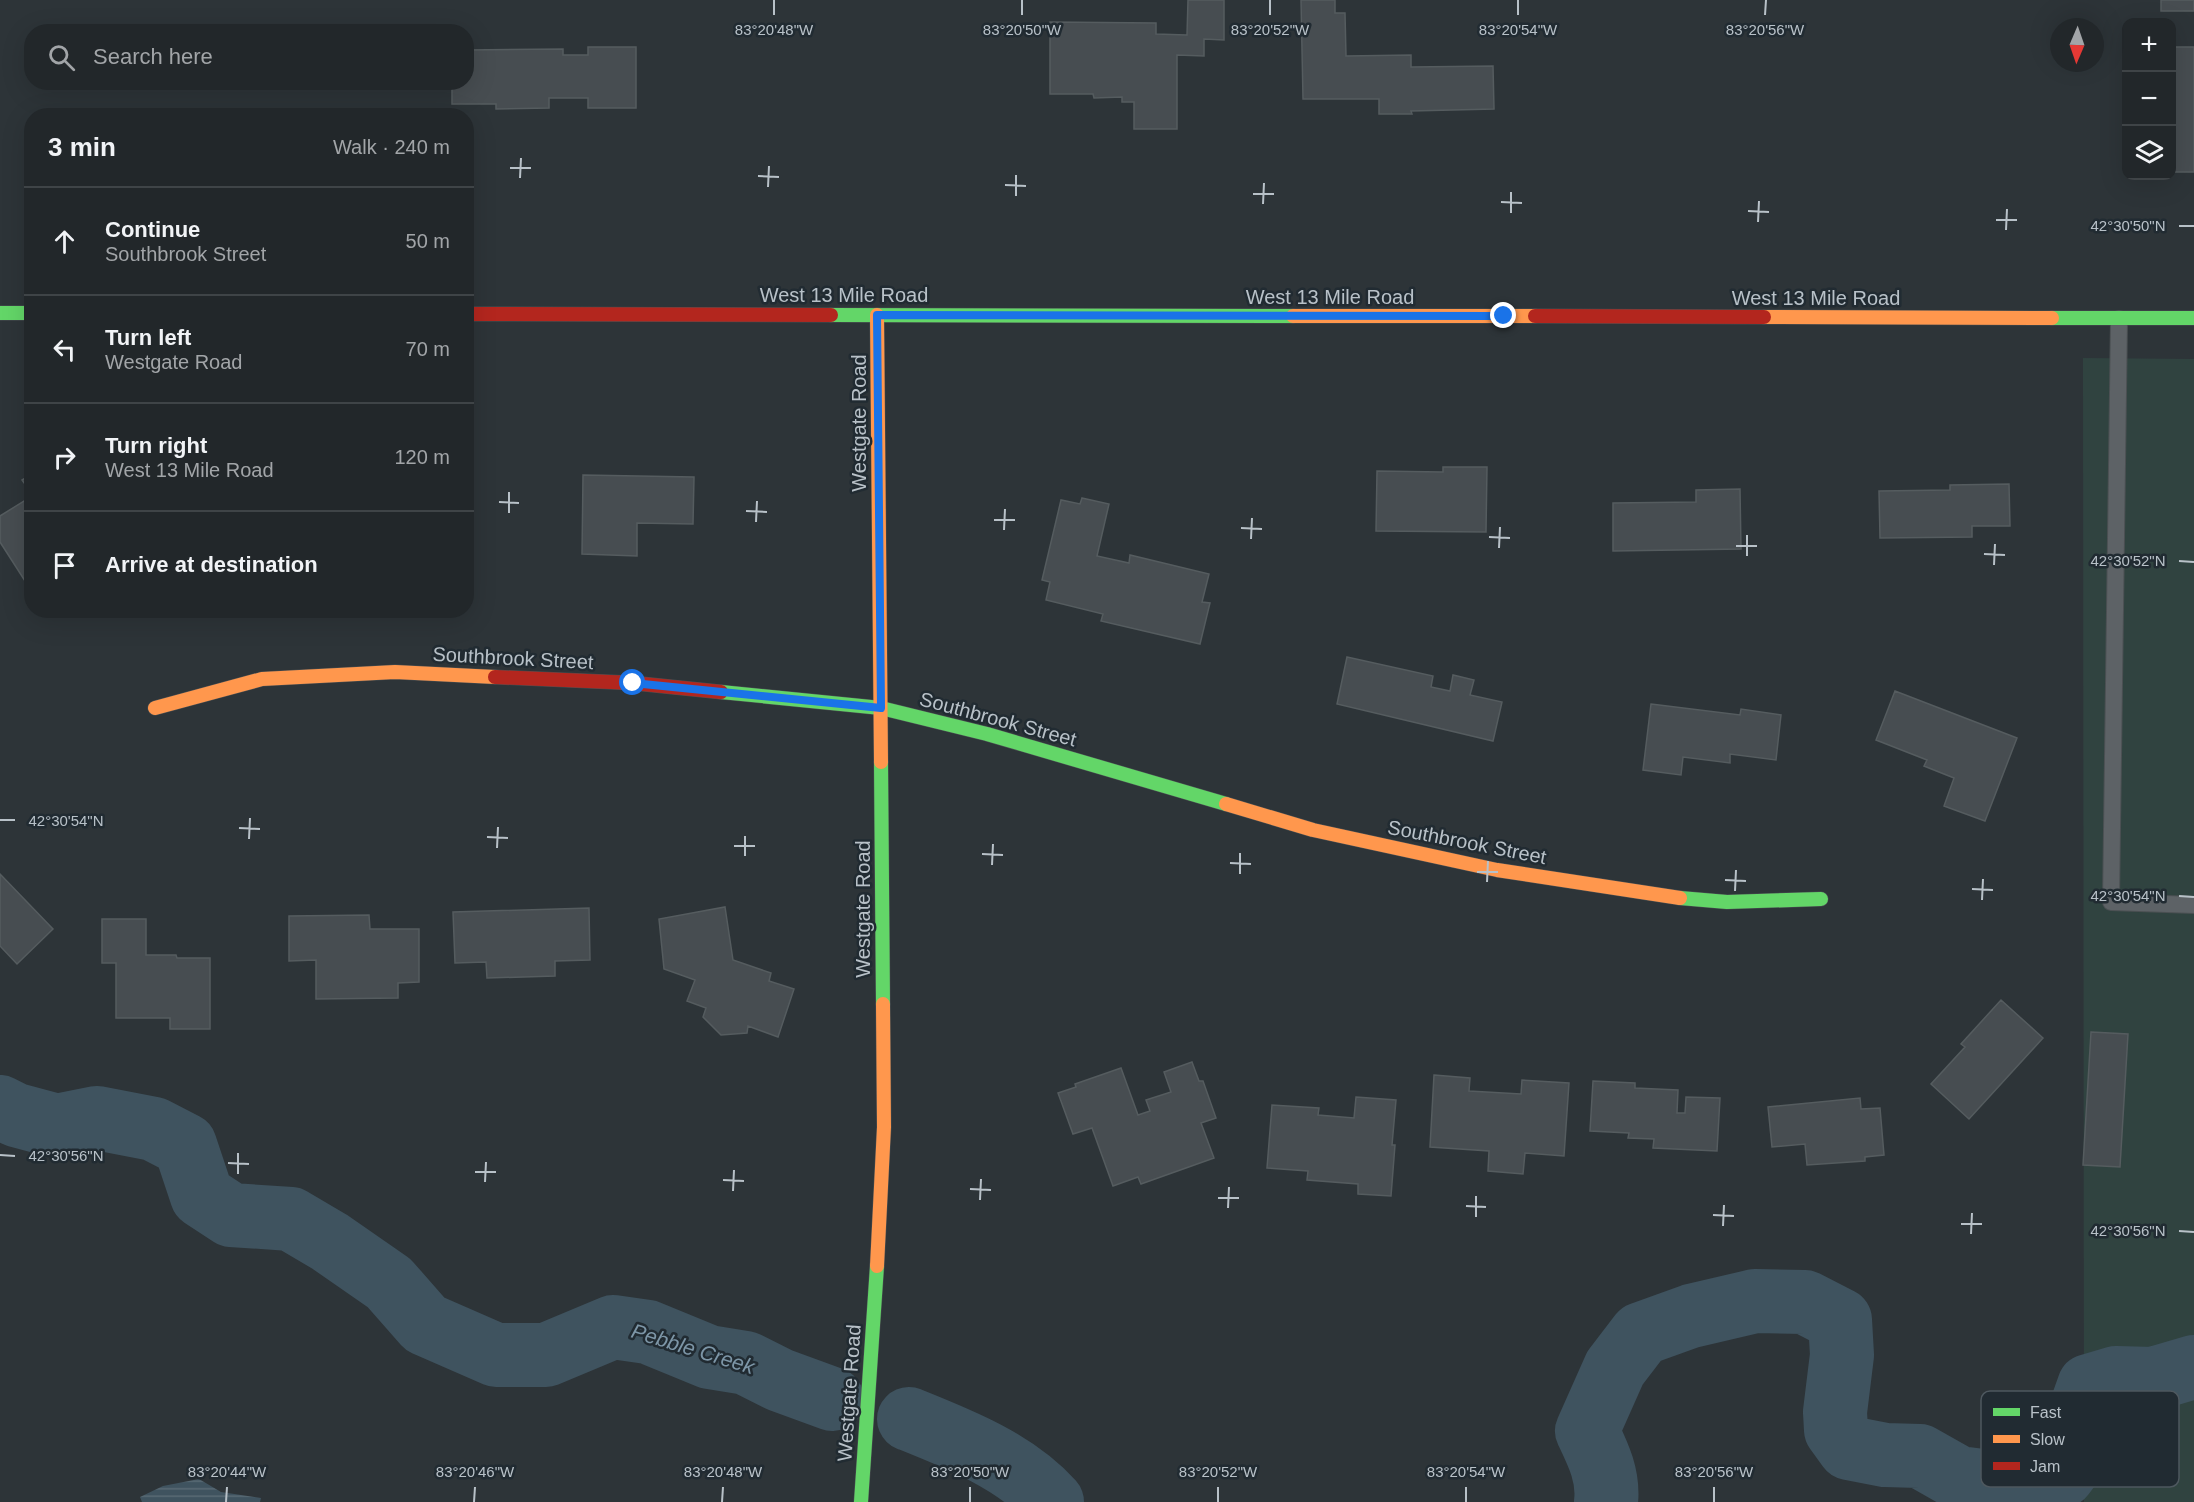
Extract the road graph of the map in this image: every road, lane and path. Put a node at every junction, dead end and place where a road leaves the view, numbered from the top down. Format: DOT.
graph roads {
  1 [pos="0,313"];
  2 [pos="24,313"];
  3 [pos="474,314"];
  4 [pos="877,315"];
  5 [pos="2194,318"];
  6 [pos="2119,319"];
  7 [pos="155,708"];
  8 [pos="881,708"];
  9 [pos="1821,899"];
  10 [pos="2194,905"];
  11 [pos="861,1502"];
  1 -- 2 [label="street"];
  3 -- 4 [label="street, West 13 Mile Road"];
  4 -- 6 [label="street, West 13 Mile Road"];
  4 -- 8 [label="street, Westgate Road"];
  5 -- 6 [label="street, West 13 Mile Road"];
  6 -- 10 [label="lane"];
  7 -- 8 [label="street, Southbrook Street"];
  8 -- 9 [label="street, Southbrook Street"];
  8 -- 11 [label="street, Westgate Road"];
}
